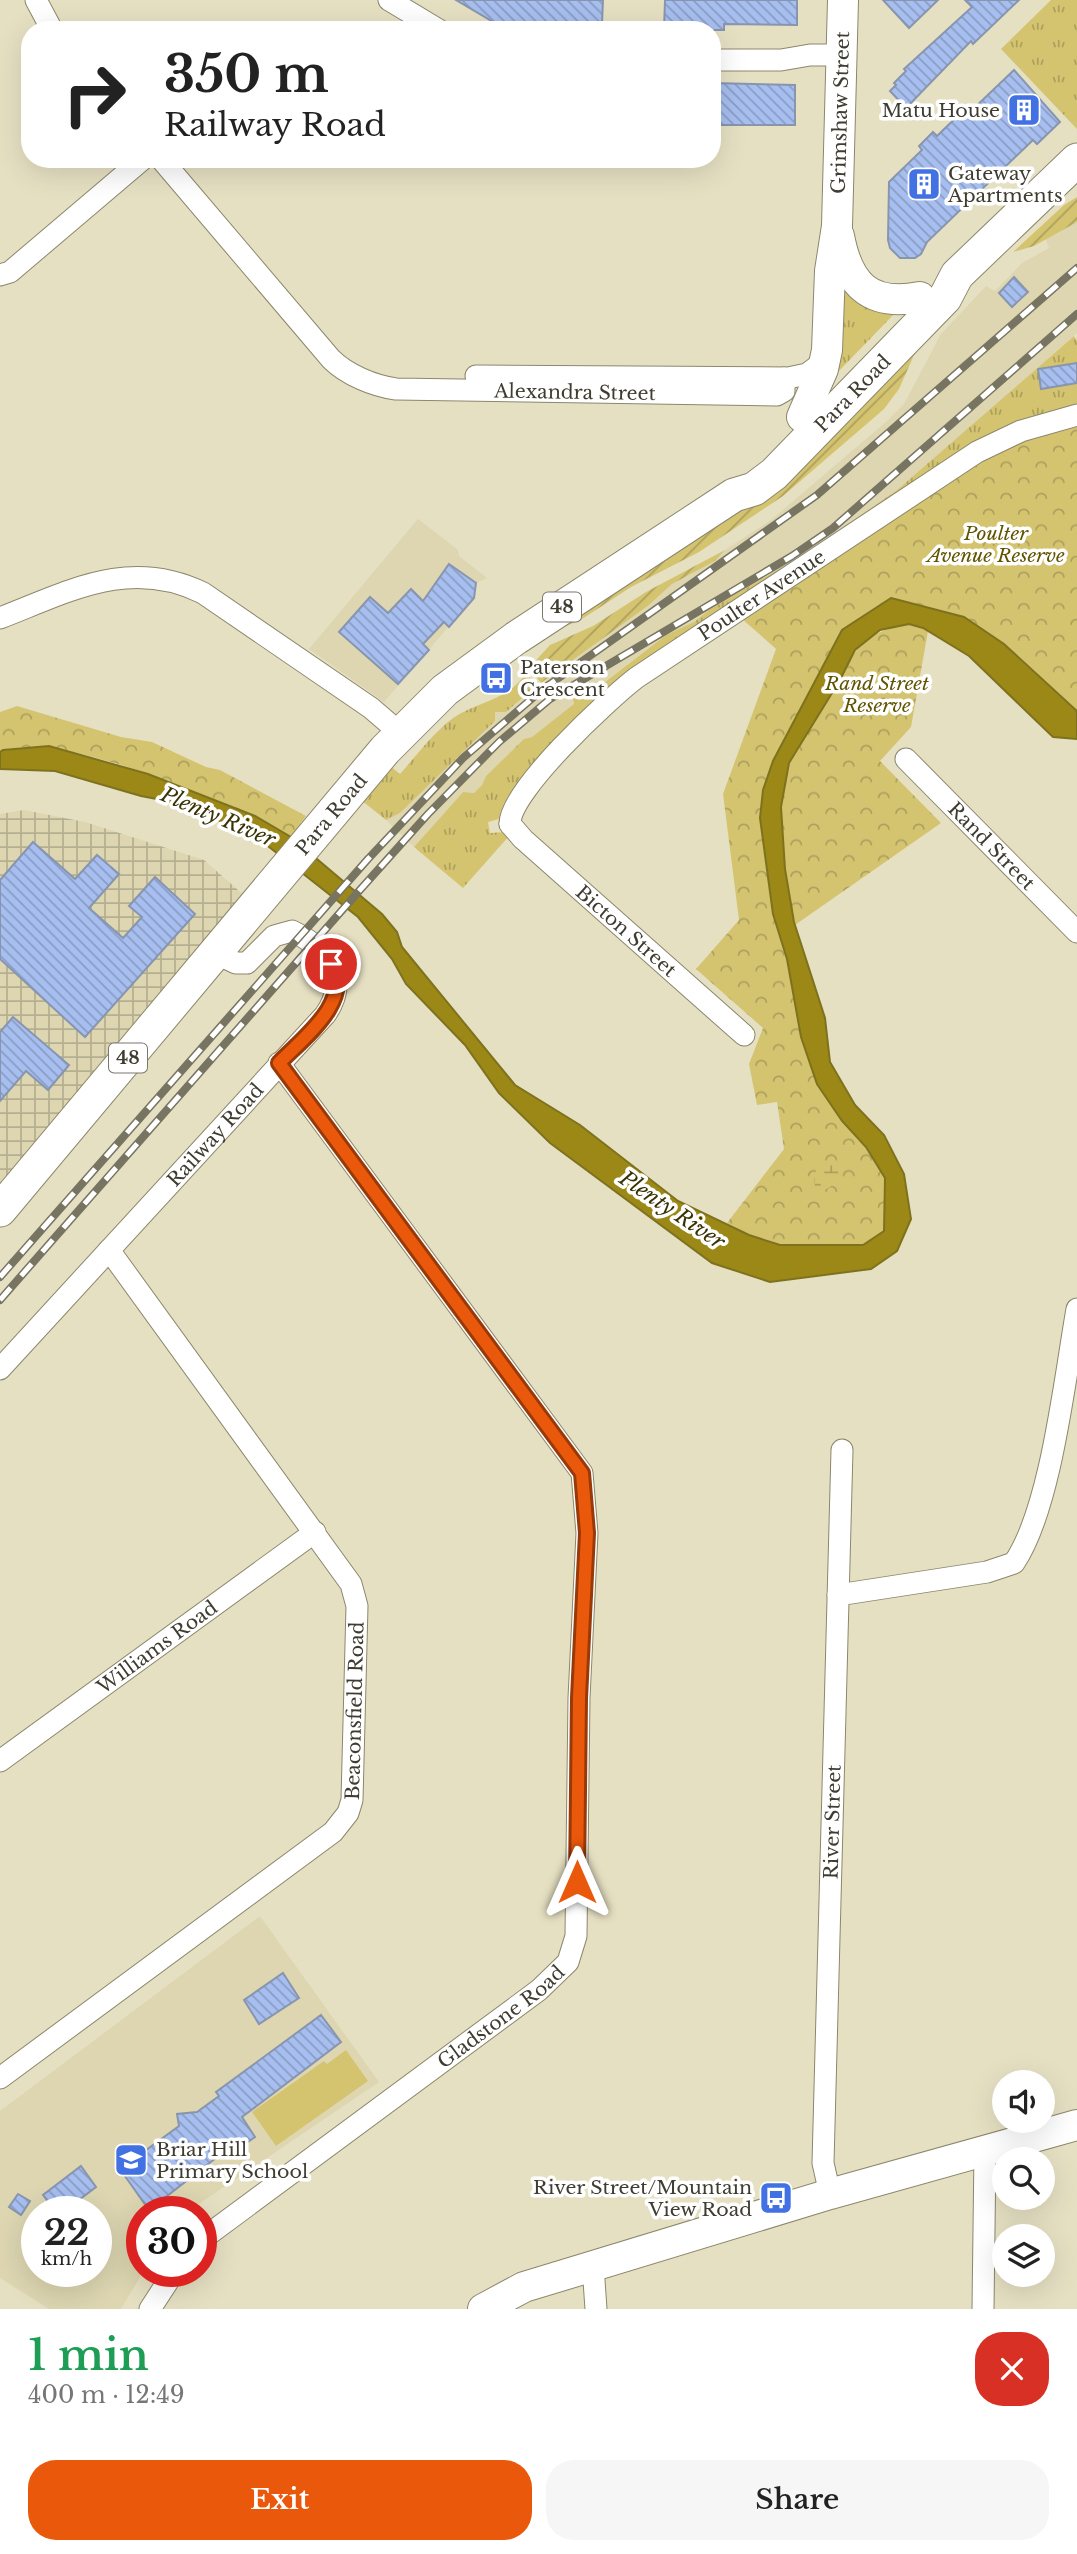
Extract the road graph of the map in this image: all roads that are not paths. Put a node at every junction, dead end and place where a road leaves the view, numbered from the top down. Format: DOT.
graph roads {
  1 [pos="36,0"];
  2 [pos="389,0"];
  3 [pos="843,0"];
  4 [pos="47,21"];
  5 [pos="424,21"];
  6 [pos="721,60"];
  7 [pos="841,61"];
  8 [pos="1077,160"];
  9 [pos="132,168"];
  10 [pos="169,168"];
  11 [pos="837,226"];
  12 [pos="0,275"];
  13 [pos="957,275"];
  14 [pos="920,297"];
  15 [pos="826,360"];
  16 [pos="1077,415"];
  17 [pos="802,417"];
  18 [pos="734,495"];
  19 [pos="0,618"];
  20 [pos="400,733"];
  21 [pos="906,759"];
  22 [pos="501,826"];
  23 [pos="1077,932"];
  24 [pos="215,953"];
  25 [pos="744,1035"];
  26 [pos="279,1063"];
  27 [pos="0,1210"];
  28 [pos="109,1250"];
  29 [pos="1077,1309"];
  30 [pos="0,1369"];
  31 [pos="842,1450"];
  32 [pos="314,1532"];
  33 [pos="838,1595"];
  34 [pos="0,1761"];
  35 [pos="0,2078"];
  36 [pos="1077,2125"];
  37 [pos="985,2151"];
  38 [pos="830,2194"];
  39 [pos="217,2228"];
  40 [pos="593,2266"];
  41 [pos="164,2287"];
  42 [pos="150,2309"];
  43 [pos="483,2309"];
  44 [pos="596,2309"];
  45 [pos="983,2309"];
  1 -- 4 [label="street"];
  2 -- 5 [label="street"];
  3 -- 7 [label="street, Grimshaw Street"];
  6 -- 7 [label="street"];
  7 -- 11 [label="street, Grimshaw Street"];
  8 -- 13 [label="main road, Para Road / 48"];
  9 -- 12 [label="street"];
  10 -- 15 [label="street, Alexandra Street"];
  11 -- 14 [label="street, Grimshaw Street"];
  11 -- 15 [label="street, Grimshaw Street"];
  13 -- 14 [label="main road, Para Road / 48"];
  13 -- 18 [label="main road, Para Road / 48"];
  14 -- 17 [label="main road, Para Road / 48"];
  15 -- 17 [label="street, Grimshaw Street"];
  16 -- 22 [label="street, Poulter Avenue"];
  17 -- 18 [label="main road, Para Road / 48"];
  18 -- 20 [label="main road, Para Road / 48"];
  19 -- 20 [label="street"];
  20 -- 24 [label="main road, Para Road / 48"];
  21 -- 23 [label="street, Rand Street"];
  22 -- 25 [label="street, Bicton Street"];
  24 -- 26 [label="street, Railway Road"];
  24 -- 27 [label="main road, Para Road / 48"];
  26 -- 28 [label="street, Railway Road"];
  26 -- 39 [label="street, Gladstone Road"];
  28 -- 30 [label="street, Railway Road"];
  28 -- 32 [label="street, Beaconsfield Road"];
  29 -- 33 [label="street"];
  31 -- 33 [label="street, River Street"];
  32 -- 34 [label="street, Williams Road"];
  32 -- 35 [label="street, Beaconsfield Road"];
  33 -- 38 [label="street, River Street"];
  36 -- 37 [label="street"];
  37 -- 38 [label="street"];
  37 -- 45 [label="street"];
  38 -- 40 [label="street"];
  40 -- 43 [label="street"];
  40 -- 44 [label="street"];
  41 -- 42 [label="street"];
}
